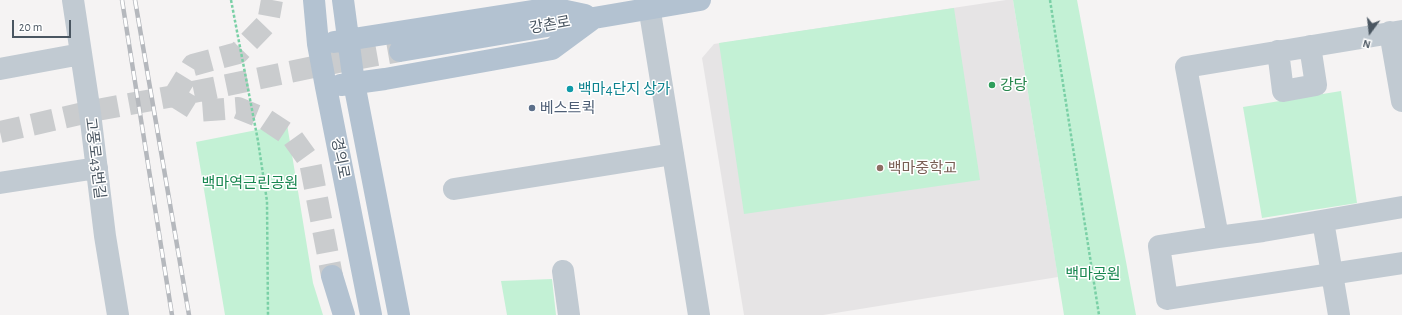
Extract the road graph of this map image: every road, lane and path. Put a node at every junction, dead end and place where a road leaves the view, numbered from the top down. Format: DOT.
graph roads {
  1 [pos="73,0"];
  2 [pos="231,0"];
  3 [pos="314,0"];
  4 [pos="343,0"];
  5 [pos="700,0"];
  6 [pos="1050,0"];
  7 [pos="649,4"];
  8 [pos="596,18"];
  9 [pos="1396,32"];
  10 [pos="349,40"];
  11 [pos="318,44"];
  12 [pos="1310,46"];
  13 [pos="400,51"];
  14 [pos="1278,51"];
  15 [pos="81,54"];
  16 [pos="0,70"];
  17 [pos="354,83"];
  18 [pos="326,87"];
  19 [pos="1402,101"];
  20 [pos="673,154"];
  21 [pos="97,168"];
  22 [pos="0,182"];
  23 [pos="454,188"];
  24 [pos="1402,207"];
  25 [pos="1323,220"];
  26 [pos="1218,237"];
  27 [pos="1402,262"];
  28 [pos="563,271"];
  29 [pos="1332,273"];
  30 [pos="332,276"];
  31 [pos="118,315"];
  32 [pos="268,315"];
  33 [pos="344,315"];
  34 [pos="371,315"];
  35 [pos="399,315"];
  36 [pos="569,315"];
  37 [pos="699,315"];
  38 [pos="1099,315"];
  39 [pos="1339,315"];
  1 -- 15 [label="street, 고풍로43번길"];
  2 -- 32 [label="path"];
  3 -- 11 [label="main road, 경의로"];
  4 -- 10 [label="main road, 경의로"];
  5 -- 7 [label="main road, 강촌로"];
  6 -- 38 [label="path"];
  7 -- 8 [label="main road, 강촌로"];
  7 -- 20 [label="street"];
  8 -- 10 [label="main road"];
  8 -- 13 [label="main road, 강촌로"];
  8 -- 17 [label="main road"];
  9 -- 12 [label="street"];
  9 -- 19 [label="street"];
  10 -- 11 [label="main road"];
  10 -- 17 [label="main road, 경의로"];
  11 -- 18 [label="main road, 경의로"];
  12 -- 14 [label="street"];
  12 -- 14 [label="street"];
  14 -- 26 [label="street"];
  15 -- 16 [label="street"];
  15 -- 21 [label="street, 고풍로43번길"];
  17 -- 18 [label="main road"];
  17 -- 35 [label="main road, 경의로"];
  18 -- 34 [label="main road, 경의로"];
  20 -- 23 [label="street"];
  20 -- 37 [label="street"];
  21 -- 22 [label="street"];
  21 -- 31 [label="street, 고풍로43번길"];
  24 -- 25 [label="street"];
  25 -- 26 [label="street"];
  25 -- 29 [label="street"];
  26 -- 29 [label="street"];
  27 -- 29 [label="street"];
  28 -- 36 [label="street"];
  29 -- 39 [label="street"];
  30 -- 33 [label="main road"];
}
